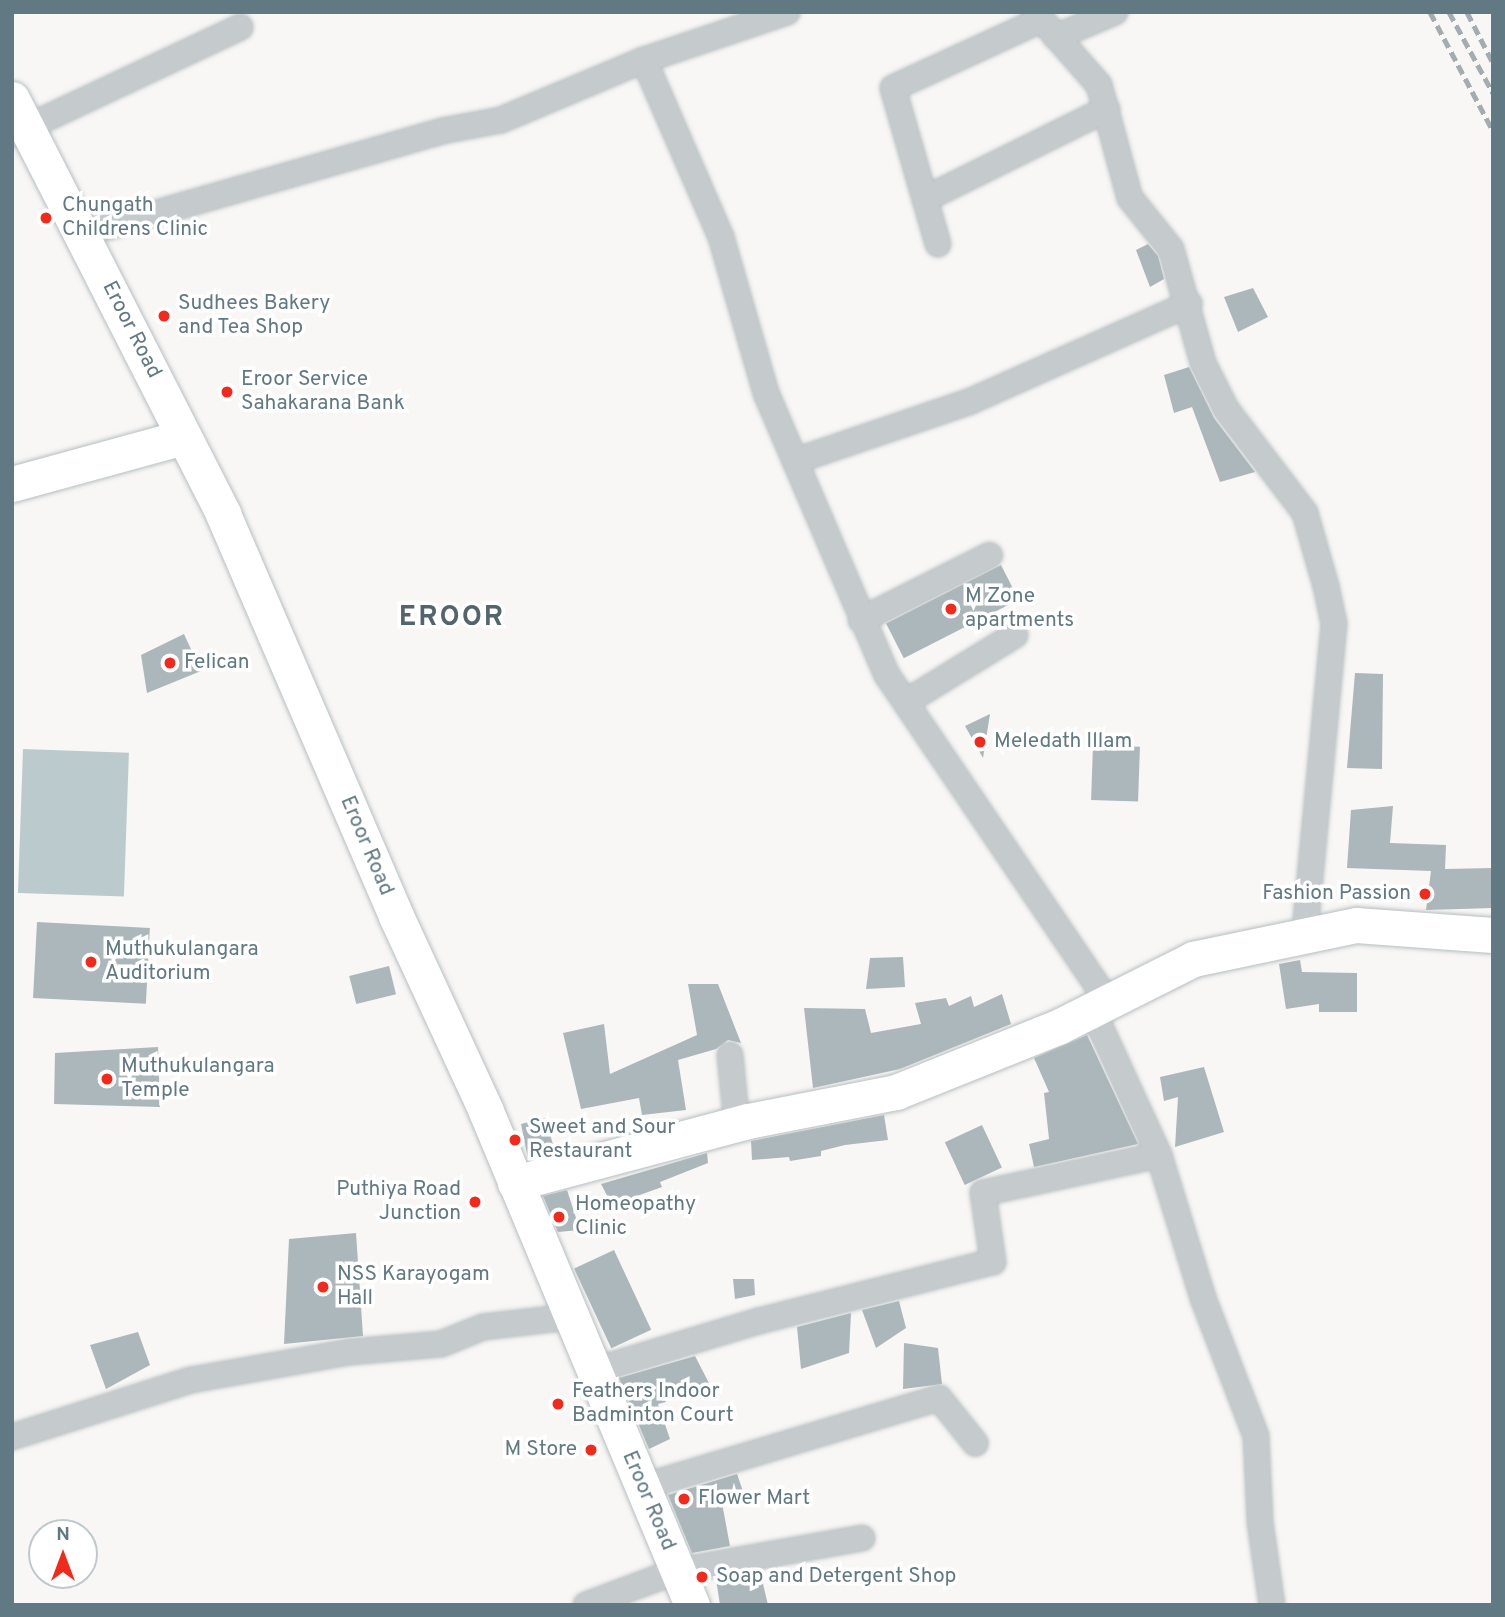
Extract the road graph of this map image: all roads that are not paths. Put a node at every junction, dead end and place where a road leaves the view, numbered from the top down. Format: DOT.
graph roads {
  1 [pos="787,12"];
  2 [pos="1115,12"];
  3 [pos="1044,23"];
  4 [pos="240,27"];
  5 [pos="644,60"];
  6 [pos="1107,108"];
  7 [pos="17,121"];
  8 [pos="925,199"];
  9 [pos="83,234"];
  10 [pos="938,244"];
  11 [pos="1189,304"];
  12 [pos="184,437"];
  13 [pos="795,461"];
  14 [pos="12,484"];
  15 [pos="990,555"];
  16 [pos="861,620"];
  17 [pos="1015,635"];
  18 [pos="906,702"];
  19 [pos="1493,935"];
  20 [pos="1304,939"];
  21 [pos="1100,1005"];
  22 [pos="730,1055"];
  23 [pos="737,1125"];
  24 [pos="1159,1155"];
  25 [pos="515,1183"];
  26 [pos="569,1317"];
  27 [pos="592,1371"];
  28 [pos="12,1437"];
  29 [pos="975,1443"];
  30 [pos="642,1487"];
  31 [pos="862,1538"];
  32 [pos="677,1571"];
  33 [pos="586,1605"];
  34 [pos="692,1605"];
  35 [pos="1272,1605"];
  1 -- 5 [label="street"];
  2 -- 3 [label="street"];
  3 -- 6 [label="street"];
  3 -- 8 [label="street"];
  4 -- 7 [label="street"];
  5 -- 9 [label="street"];
  5 -- 13 [label="street"];
  6 -- 8 [label="street"];
  6 -- 11 [label="street"];
  7 -- 9 [label="main road, Eroor Road"];
  8 -- 10 [label="street"];
  9 -- 12 [label="main road, Eroor Road"];
  11 -- 13 [label="street"];
  11 -- 20 [label="street"];
  12 -- 14 [label="main road"];
  12 -- 25 [label="main road, Eroor Road"];
  13 -- 16 [label="street"];
  15 -- 16 [label="street"];
  16 -- 18 [label="street"];
  17 -- 18 [label="street"];
  18 -- 21 [label="street"];
  19 -- 20 [label="main road"];
  20 -- 21 [label="main road"];
  21 -- 23 [label="main road"];
  21 -- 24 [label="street"];
  22 -- 23 [label="street"];
  23 -- 25 [label="main road"];
  24 -- 27 [label="street"];
  24 -- 35 [label="street"];
  25 -- 26 [label="main road, Eroor Road"];
  26 -- 27 [label="main road, Eroor Road"];
  26 -- 28 [label="street"];
  27 -- 30 [label="main road, Eroor Road"];
  29 -- 30 [label="street"];
  30 -- 32 [label="main road, Eroor Road"];
  31 -- 32 [label="street"];
  32 -- 33 [label="street"];
  32 -- 34 [label="main road, Eroor Road"];
}
